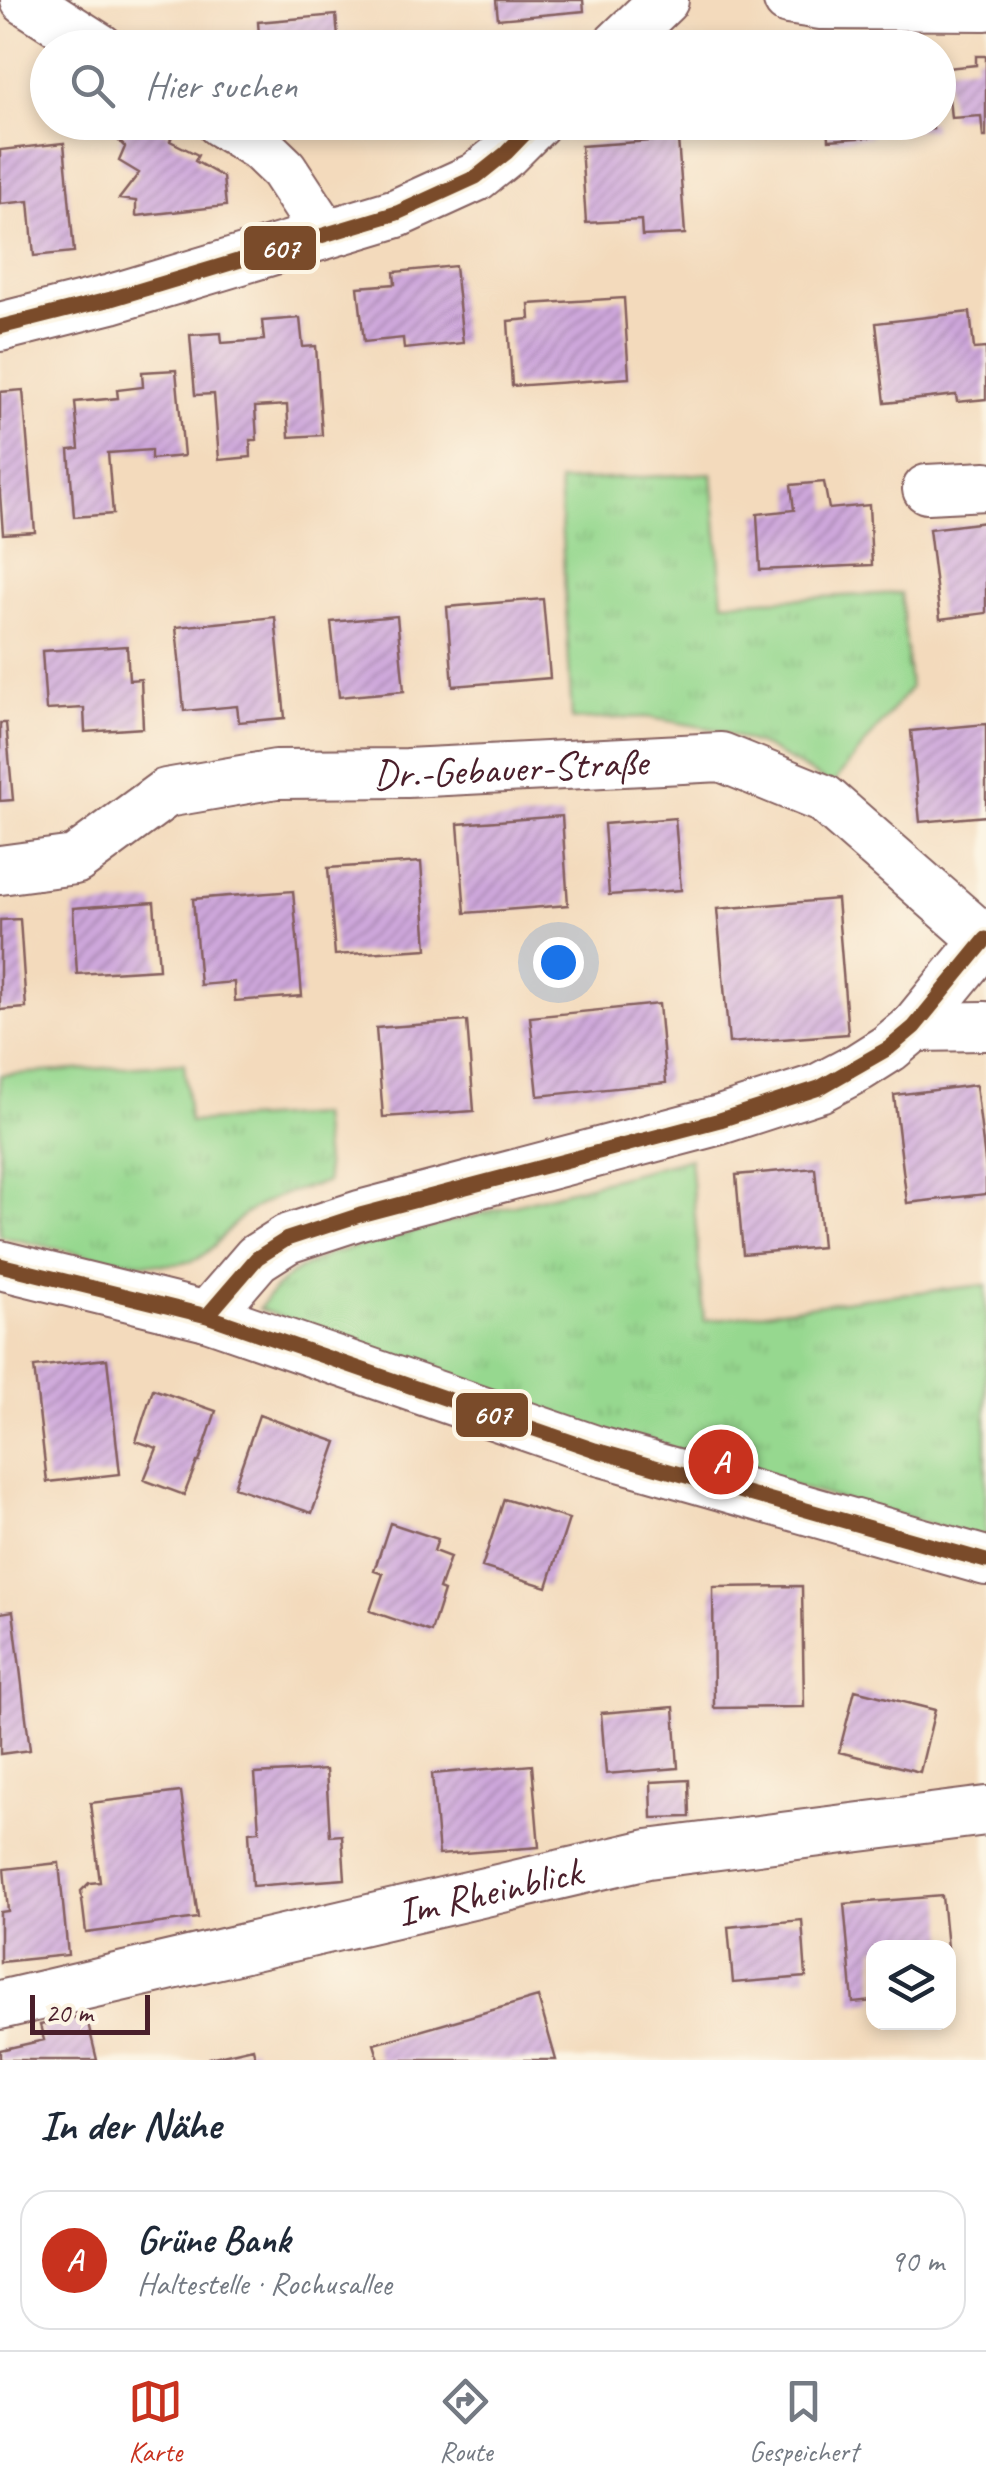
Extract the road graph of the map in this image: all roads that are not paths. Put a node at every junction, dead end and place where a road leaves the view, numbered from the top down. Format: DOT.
graph roads {
  1 [pos="25,0"];
  2 [pos="664,0"];
  3 [pos="788,0"];
  4 [pos="986,6"];
  5 [pos="72,30"];
  6 [pos="633,30"];
  7 [pos="249,140"];
  8 [pos="520,140"];
  9 [pos="325,233"];
  10 [pos="0,327"];
  11 [pos="986,486"];
  12 [pos="927,488"];
  13 [pos="0,870"];
  14 [pos="985,939"];
  15 [pos="986,1026"];
  16 [pos="914,1027"];
  17 [pos="0,1264"];
  18 [pos="207,1316"];
  19 [pos="986,1561"];
  20 [pos="986,1811"];
  21 [pos="0,2005"];
  1 -- 5 [label="street"];
  2 -- 6 [label="street"];
  3 -- 4 [label="street"];
  7 -- 9 [label="street"];
  8 -- 9 [label="street"];
  9 -- 10 [label="street"];
  11 -- 12 [label="street"];
  13 -- 14 [label="street, Dr.-Gebauer-Straße"];
  14 -- 16 [label="street, Dr.-Gebauer-Straße"];
  15 -- 16 [label="street"];
  16 -- 18 [label="street, Dr.-Gebauer-Straße"];
  17 -- 18 [label="street"];
  18 -- 19 [label="street"];
  20 -- 21 [label="street, Im Rheinblick"];
}
